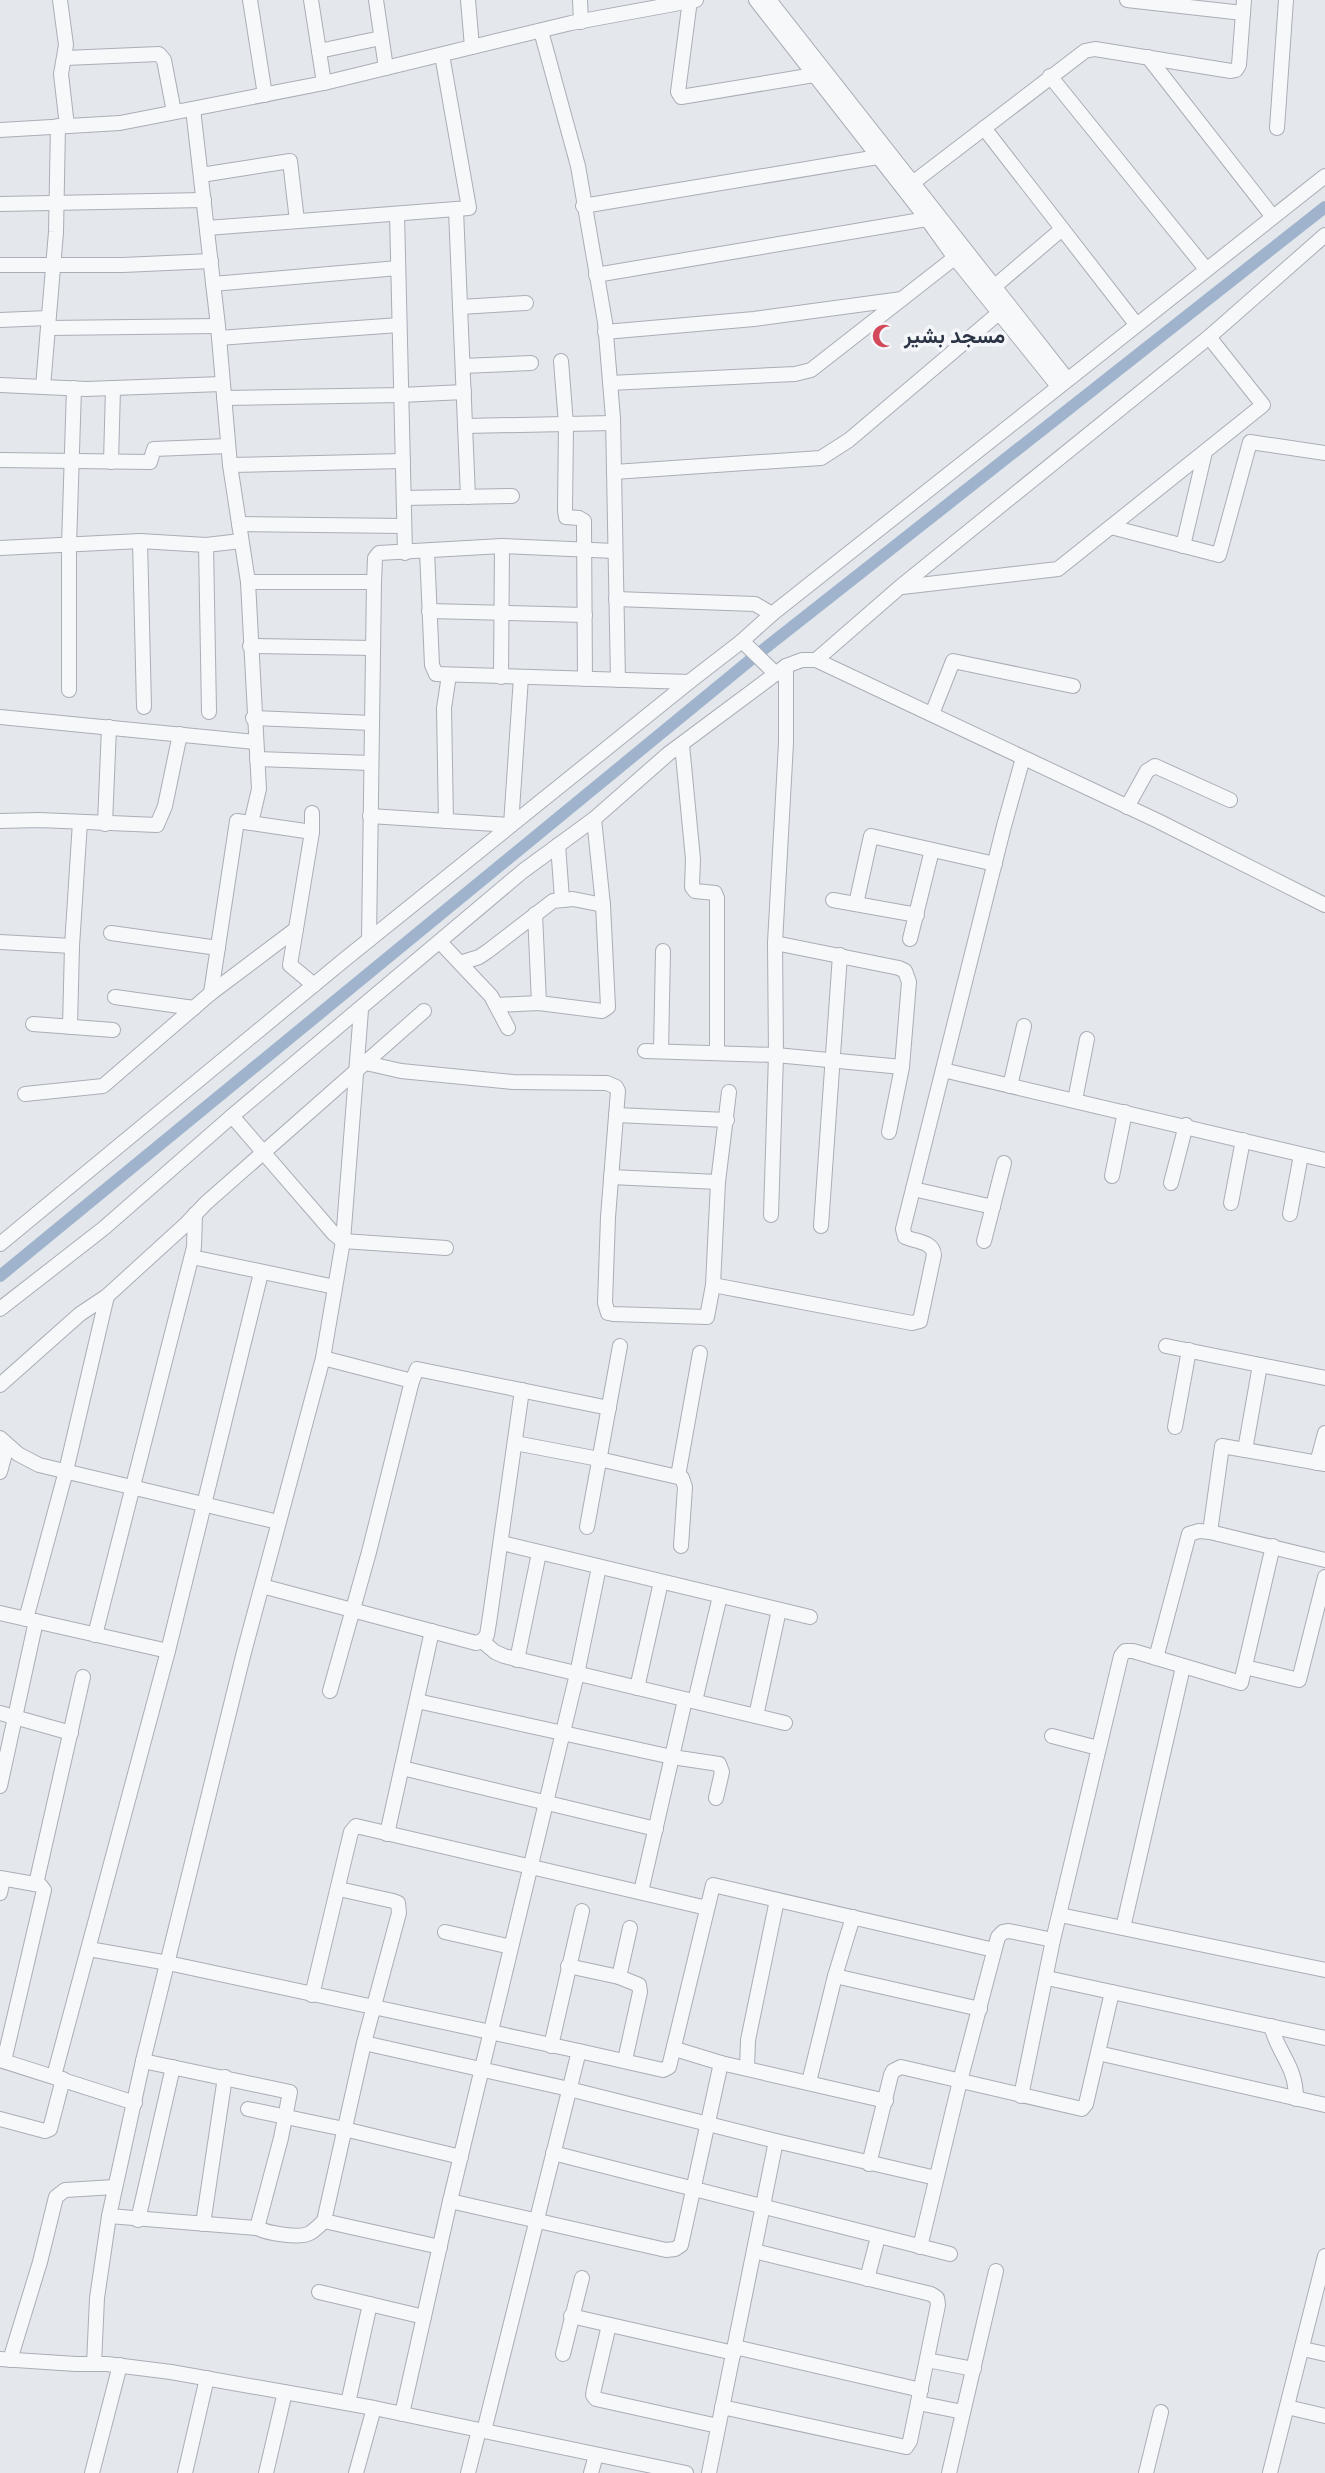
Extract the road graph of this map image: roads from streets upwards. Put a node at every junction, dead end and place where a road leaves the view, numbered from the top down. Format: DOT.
graph roads {
  1 [pos="60,0"];
  2 [pos="250,0"];
  3 [pos="311,0"];
  4 [pos="376,0"];
  5 [pos="468,0"];
  6 [pos="580,0"];
  7 [pos="692,0"];
  8 [pos="756,0"];
  9 [pos="769,0"];
  10 [pos="1127,0"];
  11 [pos="1286,0"];
  12 [pos="1182,4"];
  13 [pos="1244,7"];
  14 [pos="581,22"];
  15 [pos="541,30"];
  16 [pos="381,38"];
  17 [pos="472,47"];
  18 [pos="319,51"];
  19 [pos="442,55"];
  20 [pos="1148,57"];
  21 [pos="65,58"];
  22 [pos="386,68"];
  23 [pos="814,75"];
  24 [pos="1050,76"];
  25 [pos="324,83"];
  26 [pos="265,95"];
  27 [pos="193,109"];
  28 [pos="174,112"];
  29 [pos="63,126"];
  30 [pos="984,128"];
  31 [pos="1277,128"];
  32 [pos="0,130"];
  33 [pos="883,153"];
  34 [pos="201,175"];
  35 [pos="1325,176"];
  36 [pos="909,186"];
  37 [pos="204,200"];
  38 [pos="0,204"];
  39 [pos="57,205"];
  40 [pos="583,206"];
  41 [pos="456,210"];
  42 [pos="397,214"];
  43 [pos="932,215"];
  44 [pos="1273,217"];
  45 [pos="297,221"];
  46 [pos="207,228"];
  47 [pos="1062,229"];
  48 [pos="1325,235"];
  49 [pos="960,254"];
  50 [pos="211,261"];
  51 [pos="0,265"];
  52 [pos="53,265"];
  53 [pos="398,268"];
  54 [pos="1206,270"];
  55 [pos="596,275"];
  56 [pos="213,284"];
  57 [pos="995,286"];
  58 [pos="904,299"];
  59 [pos="526,303"];
  60 [pos="460,307"];
  61 [pos="1000,312"];
  62 [pos="0,320"];
  63 [pos="48,323"];
  64 [pos="1136,324"];
  65 [pos="399,325"];
  66 [pos="218,332"];
  67 [pos="606,332"];
  68 [pos="1209,337"];
  69 [pos="561,362"];
  70 [pos="531,363"];
  71 [pos="463,366"];
  72 [pos="1063,382"];
  73 [pos="610,383"];
  74 [pos="0,385"];
  75 [pos="43,387"];
  76 [pos="74,388"];
  77 [pos="113,388"];
  78 [pos="223,391"];
  79 [pos="464,392"];
  80 [pos="401,395"];
  81 [pos="613,423"];
  82 [pos="566,424"];
  83 [pos="465,426"];
  84 [pos="228,446"];
  85 [pos="1205,452"];
  86 [pos="1325,453"];
  87 [pos="0,460"];
  88 [pos="73,461"];
  89 [pos="403,461"];
  90 [pos="111,462"];
  91 [pos="230,465"];
  92 [pos="614,472"];
  93 [pos="512,496"];
  94 [pos="468,497"];
  95 [pos="404,498"];
  96 [pos="239,524"];
  97 [pos="404,526"];
  98 [pos="1111,527"];
  99 [pos="140,541"];
  100 [pos="242,541"];
  101 [pos="69,545"];
  102 [pos="206,545"];
  103 [pos="1183,545"];
  104 [pos="502,546"];
  105 [pos="0,548"];
  106 [pos="584,549"];
  107 [pos="427,551"];
  108 [pos="615,551"];
  109 [pos="405,553"];
  110 [pos="248,582"];
  111 [pos="374,582"];
  112 [pos="900,587"];
  113 [pos="616,599"];
  114 [pos="429,611"];
  115 [pos="501,614"];
  116 [pos="772,614"];
  117 [pos="585,615"];
  118 [pos="745,644"];
  119 [pos="250,646"];
  120 [pos="373,648"];
  121 [pos="816,660"];
  122 [pos="777,669"];
  123 [pos="449,676"];
  124 [pos="501,677"];
  125 [pos="521,677"];
  126 [pos="585,679"];
  127 [pos="618,680"];
  128 [pos="688,682"];
  129 [pos="1073,686"];
  130 [pos="69,690"];
  131 [pos="144,707"];
  132 [pos="209,712"];
  133 [pos="932,714"];
  134 [pos="0,717"];
  135 [pos="253,718"];
  136 [pos="372,723"];
  137 [pos="109,727"];
  138 [pos="180,734"];
  139 [pos="255,742"];
  140 [pos="682,745"];
  141 [pos="1023,758"];
  142 [pos="257,759"];
  143 [pos="371,763"];
  144 [pos="1230,800"];
  145 [pos="1126,807"];
  146 [pos="312,813"];
  147 [pos="370,816"];
  148 [pos="594,819"];
  149 [pos="0,821"];
  150 [pos="446,821"];
  151 [pos="80,822"];
  152 [pos="251,823"];
  153 [pos="105,824"];
  154 [pos="511,825"];
  155 [pos="312,832"];
  156 [pos="558,845"];
  157 [pos="932,850"];
  158 [pos="995,864"];
  159 [pos="562,899"];
  160 [pos="832,900"];
  161 [pos="856,904"];
  162 [pos="603,905"];
  163 [pos="1325,905"];
  164 [pos="535,915"];
  165 [pos="917,915"];
  166 [pos="296,929"];
  167 [pos="111,933"];
  168 [pos="910,939"];
  169 [pos="369,940"];
  170 [pos="440,942"];
  171 [pos="0,943"];
  172 [pos="775,943"];
  173 [pos="72,946"];
  174 [pos="218,948"];
  175 [pos="663,951"];
  176 [pos="840,956"];
  177 [pos="460,962"];
  178 [pos="314,985"];
  179 [pos="211,993"];
  180 [pos="115,998"];
  181 [pos="538,1003"];
  182 [pos="496,1004"];
  183 [pos="194,1008"];
  184 [pos="360,1010"];
  185 [pos="424,1011"];
  186 [pos="33,1024"];
  187 [pos="1024,1026"];
  188 [pos="70,1027"];
  189 [pos="508,1028"];
  190 [pos="113,1030"];
  191 [pos="1087,1040"];
  192 [pos="645,1051"];
  193 [pos="661,1051"];
  194 [pos="717,1053"];
  195 [pos="776,1055"];
  196 [pos="833,1060"];
  197 [pos="361,1067"];
  198 [pos="902,1067"];
  199 [pos="943,1070"];
  200 [pos="1010,1086"];
  201 [pos="729,1092"];
  202 [pos="25,1094"];
  203 [pos="1075,1100"];
  204 [pos="1125,1112"];
  205 [pos="616,1115"];
  206 [pos="232,1116"];
  207 [pos="727,1121"];
  208 [pos="1186,1125"];
  209 [pos="889,1132"];
  210 [pos="1243,1140"];
  211 [pos="264,1153"];
  212 [pos="1301,1155"];
  213 [pos="1325,1160"];
  214 [pos="1004,1163"];
  215 [pos="1112,1176"];
  216 [pos="611,1177"];
  217 [pos="718,1182"];
  218 [pos="1171,1183"];
  219 [pos="913,1189"];
  220 [pos="1231,1203"];
  221 [pos="993,1207"];
  222 [pos="195,1214"];
  223 [pos="1290,1214"];
  224 [pos="771,1215"];
  225 [pos="821,1226"];
  226 [pos="343,1241"];
  227 [pos="984,1241"];
  228 [pos="0,1244"];
  229 [pos="446,1248"];
  230 [pos="192,1257"];
  231 [pos="261,1273"];
  232 [pos="713,1285"];
  233 [pos="335,1287"];
  234 [pos="107,1296"];
  235 [pos="0,1309"];
  236 [pos="620,1346"];
  237 [pos="1166,1346"];
  238 [pos="1189,1350"];
  239 [pos="699,1353"];
  240 [pos="323,1358"];
  241 [pos="1260,1365"];
  242 [pos="1325,1378"];
  243 [pos="412,1381"];
  244 [pos="0,1385"];
  245 [pos="522,1390"];
  246 [pos="608,1408"];
  247 [pos="1175,1426"];
  248 [pos="1325,1433"];
  249 [pos="4,1442"];
  250 [pos="515,1443"];
  251 [pos="1245,1450"];
  252 [pos="599,1459"];
  253 [pos="1321,1464"];
  254 [pos="66,1471"];
  255 [pos="0,1472"];
  256 [pos="677,1476"];
  257 [pos="132,1488"];
  258 [pos="204,1505"];
  259 [pos="278,1522"];
  260 [pos="587,1527"];
  261 [pos="1210,1532"];
  262 [pos="502,1543"];
  263 [pos="681,1546"];
  264 [pos="1273,1546"];
  265 [pos="539,1553"];
  266 [pos="1325,1560"];
  267 [pos="599,1567"];
  268 [pos="1325,1577"];
  269 [pos="662,1582"];
  270 [pos="262,1586"];
  271 [pos="720,1596"];
  272 [pos="779,1610"];
  273 [pos="352,1611"];
  274 [pos="0,1613"];
  275 [pos="810,1617"];
  276 [pos="31,1620"];
  277 [pos="432,1631"];
  278 [pos="95,1634"];
  279 [pos="482,1642"];
  280 [pos="167,1651"];
  281 [pos="1156,1658"];
  282 [pos="517,1660"];
  283 [pos="1183,1667"];
  284 [pos="1245,1667"];
  285 [pos="577,1674"];
  286 [pos="83,1677"];
  287 [pos="637,1688"];
  288 [pos="330,1691"];
  289 [pos="417,1701"];
  290 [pos="690,1701"];
  291 [pos="0,1713"];
  292 [pos="16,1716"];
  293 [pos="756,1716"];
  294 [pos="785,1723"];
  295 [pos="71,1733"];
  296 [pos="562,1733"];
  297 [pos="1052,1736"];
  298 [pos="1098,1748"];
  299 [pos="672,1757"];
  300 [pos="402,1768"];
  301 [pos="0,1785"];
  302 [pos="716,1798"];
  303 [pos="544,1803"];
  304 [pos="656,1829"];
  305 [pos="387,1834"];
  306 [pos="529,1868"];
  307 [pos="1,1883"];
  308 [pos="36,1884"];
  309 [pos="339,1889"];
  310 [pos="641,1892"];
  311 [pos="777,1900"];
  312 [pos="707,1908"];
  313 [pos="582,1911"];
  314 [pos="1060,1915"];
  315 [pos="853,1917"];
  316 [pos="630,1928"];
  317 [pos="1123,1928"];
  318 [pos="445,1932"];
  319 [pos="1053,1940"];
  320 [pos="511,1947"];
  321 [pos="89,1949"];
  322 [pos="994,1950"];
  323 [pos="167,1963"];
  324 [pos="568,1966"];
  325 [pos="1325,1970"];
  326 [pos="835,1976"];
  327 [pos="619,1977"];
  328 [pos="1047,1978"];
  329 [pos="1112,1992"];
  330 [pos="312,1995"];
  331 [pos="374,2008"];
  332 [pos="980,2009"];
  333 [pos="1270,2026"];
  334 [pos="490,2034"];
  335 [pos="1325,2038"];
  336 [pos="364,2043"];
  337 [pos="551,2046"];
  338 [pos="675,2049"];
  339 [pos="579,2051"];
  340 [pos="1098,2053"];
  341 [pos="2,2060"];
  342 [pos="625,2060"];
  343 [pos="143,2061"];
  344 [pos="721,2063"];
  345 [pos="173,2067"];
  346 [pos="747,2068"];
  347 [pos="481,2070"];
  348 [pos="59,2077"];
  349 [pos="225,2077"];
  350 [pos="960,2081"];
  351 [pos="809,2082"];
  352 [pos="569,2089"];
  353 [pos="1021,2096"];
  354 [pos="1296,2099"];
  355 [pos="886,2101"];
  356 [pos="135,2103"];
  357 [pos="1325,2105"];
  358 [pos="248,2109"];
  359 [pos="285,2116"];
  360 [pos="0,2119"];
  361 [pos="707,2124"];
  362 [pos="344,2129"];
  363 [pos="776,2141"];
  364 [pos="553,2153"];
  365 [pos="461,2157"];
  366 [pos="869,2164"];
  367 [pos="936,2178"];
  368 [pos="115,2188"];
  369 [pos="693,2188"];
  370 [pos="450,2201"];
  371 [pos="762,2207"];
  372 [pos="109,2216"];
  373 [pos="138,2220"];
  374 [pos="324,2221"];
  375 [pos="536,2221"];
  376 [pos="203,2224"];
  377 [pos="257,2228"];
  378 [pos="878,2237"];
  379 [pos="440,2247"];
  380 [pos="920,2247"];
  381 [pos="754,2251"];
  382 [pos="950,2254"];
  383 [pos="1325,2256"];
  384 [pos="996,2271"];
  385 [pos="582,2278"];
  386 [pos="867,2279"];
  387 [pos="319,2292"];
  388 [pos="370,2304"];
  389 [pos="571,2316"];
  390 [pos="424,2317"];
  391 [pos="610,2325"];
  392 [pos="1303,2349"];
  393 [pos="734,2350"];
  394 [pos="563,2354"];
  395 [pos="1325,2354"];
  396 [pos="5,2359"];
  397 [pos="927,2360"];
  398 [pos="94,2364"];
  399 [pos="120,2365"];
  400 [pos="974,2369"];
  401 [pos="207,2378"];
  402 [pos="285,2392"];
  403 [pos="919,2397"];
  404 [pos="348,2403"];
  405 [pos="374,2407"];
  406 [pos="722,2407"];
  407 [pos="1287,2407"];
  408 [pos="963,2412"];
  409 [pos="1161,2412"];
  410 [pos="402,2414"];
  411 [pos="1325,2416"];
  412 [pos="718,2426"];
  413 [pos="482,2431"];
  414 [pos="596,2455"];
  415 [pos="92,2473"];
  416 [pos="185,2473"];
  417 [pos="266,2473"];
  418 [pos="356,2473"];
  419 [pos="468,2473"];
  420 [pos="591,2473"];
  421 [pos="686,2473"];
  422 [pos="709,2473"];
  423 [pos="949,2473"];
  424 [pos="1146,2473"];
  425 [pos="1270,2473"];
  1 -- 21 [label="street"];
  2 -- 26 [label="street"];
  3 -- 18 [label="street"];
  4 -- 16 [label="street"];
  5 -- 17 [label="street"];
  6 -- 14 [label="street"];
  7 -- 14 [label="street"];
  7 -- 23 [label="street"];
  8 -- 23 [label="street"];
  9 -- 33 [label="street"];
  10 -- 12 [label="street"];
  11 -- 31 [label="street"];
  12 -- 13 [label="street"];
  13 -- 20 [label="street"];
  14 -- 15 [label="street"];
  15 -- 17 [label="street"];
  15 -- 40 [label="street"];
  16 -- 18 [label="street"];
  16 -- 22 [label="street"];
  17 -- 19 [label="street"];
  18 -- 25 [label="street"];
  19 -- 22 [label="street"];
  19 -- 41 [label="street"];
  20 -- 24 [label="street"];
  20 -- 44 [label="street"];
  21 -- 28 [label="street"];
  21 -- 29 [label="street"];
  22 -- 25 [label="street"];
  23 -- 33 [label="street"];
  24 -- 30 [label="street"];
  24 -- 54 [label="street"];
  25 -- 26 [label="street"];
  26 -- 27 [label="street"];
  27 -- 28 [label="street"];
  27 -- 34 [label="street"];
  28 -- 29 [label="street"];
  29 -- 32 [label="street"];
  29 -- 39 [label="street"];
  30 -- 36 [label="street"];
  30 -- 47 [label="street"];
  33 -- 36 [label="street"];
  33 -- 40 [label="street"];
  34 -- 37 [label="street"];
  34 -- 45 [label="street"];
  35 -- 44 [label="street"];
  36 -- 43 [label="street"];
  37 -- 39 [label="street"];
  37 -- 46 [label="street"];
  38 -- 39 [label="street"];
  39 -- 52 [label="street"];
  40 -- 55 [label="street"];
  41 -- 42 [label="street"];
  41 -- 60 [label="street"];
  42 -- 45 [label="street"];
  42 -- 53 [label="street"];
  43 -- 49 [label="street"];
  43 -- 55 [label="street"];
  44 -- 54 [label="street"];
  45 -- 46 [label="street"];
  46 -- 50 [label="street"];
  47 -- 57 [label="street"];
  47 -- 64 [label="street"];
  48 -- 68 [label="street"];
  49 -- 57 [label="street"];
  49 -- 58 [label="street"];
  49 -- 61 [label="street"];
  50 -- 52 [label="street"];
  50 -- 56 [label="street"];
  51 -- 52 [label="street"];
  52 -- 63 [label="street"];
  53 -- 56 [label="street"];
  53 -- 65 [label="street"];
  54 -- 64 [label="street"];
  55 -- 67 [label="street"];
  56 -- 66 [label="street"];
  57 -- 72 [label="street"];
  58 -- 67 [label="street"];
  58 -- 73 [label="street"];
  59 -- 60 [label="street"];
  60 -- 71 [label="street"];
  61 -- 72 [label="street"];
  61 -- 92 [label="street"];
  62 -- 63 [label="street"];
  63 -- 66 [label="street"];
  63 -- 75 [label="street"];
  64 -- 72 [label="street"];
  65 -- 66 [label="street"];
  65 -- 80 [label="street"];
  66 -- 78 [label="street"];
  67 -- 73 [label="street"];
  68 -- 85 [label="street"];
  68 -- 112 [label="street"];
  69 -- 82 [label="street"];
  70 -- 71 [label="street"];
  71 -- 79 [label="street"];
  72 -- 116 [label="street"];
  73 -- 81 [label="street"];
  74 -- 75 [label="street"];
  75 -- 76 [label="street"];
  76 -- 77 [label="street"];
  76 -- 88 [label="street"];
  77 -- 78 [label="street"];
  77 -- 90 [label="street"];
  78 -- 80 [label="street"];
  78 -- 84 [label="street"];
  79 -- 80 [label="street"];
  79 -- 83 [label="street"];
  80 -- 89 [label="street"];
  81 -- 82 [label="street"];
  81 -- 92 [label="street"];
  82 -- 83 [label="street"];
  82 -- 106 [label="street"];
  83 -- 94 [label="street"];
  84 -- 90 [label="street"];
  84 -- 91 [label="street"];
  85 -- 98 [label="street"];
  85 -- 103 [label="street"];
  86 -- 103 [label="street"];
  87 -- 88 [label="street"];
  88 -- 90 [label="street"];
  88 -- 101 [label="street"];
  89 -- 91 [label="street"];
  89 -- 95 [label="street"];
  91 -- 96 [label="street"];
  92 -- 108 [label="street"];
  93 -- 94 [label="street"];
  94 -- 95 [label="street"];
  95 -- 97 [label="street"];
  96 -- 97 [label="street"];
  96 -- 100 [label="street"];
  97 -- 109 [label="street"];
  98 -- 103 [label="street"];
  98 -- 112 [label="street"];
  99 -- 101 [label="street"];
  99 -- 102 [label="street"];
  99 -- 131 [label="street"];
  100 -- 102 [label="street"];
  100 -- 110 [label="street"];
  101 -- 105 [label="street"];
  101 -- 130 [label="street"];
  102 -- 132 [label="street"];
  104 -- 106 [label="street"];
  104 -- 107 [label="street"];
  104 -- 115 [label="street"];
  106 -- 108 [label="street"];
  106 -- 117 [label="street"];
  107 -- 109 [label="street"];
  107 -- 114 [label="street"];
  108 -- 113 [label="street"];
  109 -- 111 [label="street"];
  110 -- 111 [label="street"];
  110 -- 119 [label="street"];
  111 -- 120 [label="street"];
  112 -- 121 [label="street"];
  113 -- 116 [label="street"];
  113 -- 127 [label="street"];
  114 -- 115 [label="street"];
  114 -- 123 [label="street"];
  115 -- 117 [label="street"];
  115 -- 124 [label="street"];
  116 -- 118 [label="street"];
  117 -- 126 [label="street"];
  118 -- 122 [label="street"];
  118 -- 128 [label="street"];
  119 -- 120 [label="street"];
  119 -- 135 [label="street"];
  120 -- 136 [label="street"];
  121 -- 122 [label="street"];
  121 -- 133 [label="street"];
  122 -- 140 [label="street"];
  122 -- 172 [label="street"];
  123 -- 124 [label="street"];
  123 -- 150 [label="street"];
  124 -- 125 [label="street"];
  125 -- 126 [label="street"];
  125 -- 154 [label="street"];
  126 -- 127 [label="street"];
  127 -- 128 [label="street"];
  128 -- 154 [label="street"];
  129 -- 133 [label="street"];
  133 -- 141 [label="street"];
  134 -- 137 [label="street"];
  135 -- 136 [label="street"];
  135 -- 139 [label="street"];
  136 -- 143 [label="street"];
  137 -- 138 [label="street"];
  137 -- 153 [label="street"];
  138 -- 139 [label="street"];
  138 -- 153 [label="street"];
  139 -- 142 [label="street"];
  140 -- 148 [label="street"];
  140 -- 194 [label="street"];
  141 -- 145 [label="street"];
  141 -- 158 [label="street"];
  142 -- 143 [label="street"];
  142 -- 152 [label="street"];
  143 -- 147 [label="street"];
  144 -- 145 [label="street"];
  145 -- 163 [label="street"];
  146 -- 155 [label="street"];
  147 -- 150 [label="street"];
  147 -- 169 [label="street"];
  148 -- 156 [label="street"];
  148 -- 162 [label="street"];
  149 -- 151 [label="street"];
  150 -- 154 [label="street"];
  151 -- 153 [label="street"];
  151 -- 173 [label="street"];
  152 -- 155 [label="street"];
  152 -- 174 [label="street"];
  154 -- 169 [label="street"];
  155 -- 166 [label="street"];
  156 -- 159 [label="street"];
  156 -- 170 [label="street"];
  157 -- 158 [label="street"];
  157 -- 161 [label="street"];
  157 -- 165 [label="street"];
  158 -- 199 [label="street"];
  159 -- 162 [label="street"];
  159 -- 164 [label="street"];
  160 -- 161 [label="street"];
  161 -- 165 [label="street"];
  162 -- 181 [label="street"];
  164 -- 177 [label="street"];
  164 -- 181 [label="street"];
  165 -- 168 [label="street"];
  166 -- 178 [label="street"];
  166 -- 179 [label="street"];
  167 -- 174 [label="street"];
  169 -- 178 [label="street"];
  170 -- 177 [label="street"];
  170 -- 184 [label="street"];
  171 -- 173 [label="street"];
  172 -- 176 [label="street"];
  172 -- 195 [label="street"];
  173 -- 188 [label="street"];
  174 -- 179 [label="street"];
  175 -- 193 [label="street"];
  176 -- 196 [label="street"];
  176 -- 198 [label="street"];
  177 -- 182 [label="street"];
  178 -- 228 [label="street"];
  179 -- 183 [label="street"];
  180 -- 183 [label="street"];
  181 -- 182 [label="street"];
  182 -- 189 [label="street"];
  183 -- 202 [label="street"];
  184 -- 197 [label="street"];
  184 -- 206 [label="street"];
  185 -- 197 [label="street"];
  186 -- 188 [label="street"];
  187 -- 200 [label="street"];
  188 -- 190 [label="street"];
  191 -- 203 [label="street"];
  192 -- 193 [label="street"];
  193 -- 194 [label="street"];
  194 -- 195 [label="street"];
  195 -- 196 [label="street"];
  195 -- 224 [label="street"];
  196 -- 198 [label="street"];
  196 -- 225 [label="street"];
  197 -- 205 [label="street"];
  197 -- 211 [label="street"];
  197 -- 226 [label="street"];
  198 -- 209 [label="street"];
  199 -- 200 [label="street"];
  199 -- 219 [label="street"];
  200 -- 203 [label="street"];
  201 -- 207 [label="street"];
  203 -- 204 [label="street"];
  204 -- 208 [label="street"];
  204 -- 215 [label="street"];
  205 -- 207 [label="street"];
  205 -- 216 [label="street"];
  206 -- 211 [label="street"];
  206 -- 235 [label="street"];
  207 -- 217 [label="street"];
  208 -- 210 [label="street"];
  208 -- 218 [label="street"];
  210 -- 212 [label="street"];
  210 -- 220 [label="street"];
  211 -- 222 [label="street"];
  211 -- 226 [label="street"];
  212 -- 213 [label="street"];
  212 -- 223 [label="street"];
  214 -- 221 [label="street"];
  216 -- 217 [label="street"];
  216 -- 232 [label="street"];
  217 -- 232 [label="street"];
  219 -- 221 [label="street"];
  219 -- 232 [label="street"];
  221 -- 227 [label="street"];
  222 -- 230 [label="street"];
  222 -- 234 [label="street"];
  226 -- 229 [label="street"];
  226 -- 233 [label="street"];
  230 -- 231 [label="street"];
  230 -- 257 [label="street"];
  231 -- 233 [label="street"];
  231 -- 258 [label="street"];
  233 -- 240 [label="street"];
  234 -- 244 [label="street"];
  234 -- 254 [label="street"];
  236 -- 246 [label="street"];
  237 -- 238 [label="street"];
  238 -- 241 [label="street"];
  238 -- 247 [label="street"];
  239 -- 256 [label="street"];
  240 -- 243 [label="street"];
  240 -- 259 [label="street"];
  241 -- 242 [label="street"];
  241 -- 251 [label="street"];
  243 -- 245 [label="street"];
  243 -- 273 [label="street"];
  245 -- 246 [label="street"];
  245 -- 250 [label="street"];
  246 -- 252 [label="street"];
  248 -- 253 [label="street"];
  249 -- 254 [label="street"];
  249 -- 255 [label="street"];
  250 -- 252 [label="street"];
  250 -- 262 [label="street"];
  251 -- 253 [label="street"];
  251 -- 261 [label="street"];
  252 -- 256 [label="street"];
  252 -- 260 [label="street"];
  254 -- 257 [label="street"];
  254 -- 276 [label="street"];
  256 -- 263 [label="street"];
  257 -- 258 [label="street"];
  257 -- 278 [label="street"];
  258 -- 259 [label="street"];
  258 -- 280 [label="street"];
  259 -- 270 [label="street"];
  261 -- 264 [label="street"];
  261 -- 281 [label="street"];
  262 -- 265 [label="street"];
  262 -- 279 [label="street"];
  264 -- 266 [label="street"];
  264 -- 284 [label="street"];
  265 -- 267 [label="street"];
  265 -- 282 [label="street"];
  267 -- 269 [label="street"];
  267 -- 285 [label="street"];
  268 -- 284 [label="street"];
  269 -- 271 [label="street"];
  269 -- 287 [label="street"];
  270 -- 273 [label="street"];
  270 -- 323 [label="street"];
  271 -- 272 [label="street"];
  271 -- 290 [label="street"];
  272 -- 275 [label="street"];
  272 -- 293 [label="street"];
  273 -- 277 [label="street"];
  273 -- 288 [label="street"];
  274 -- 276 [label="street"];
  276 -- 278 [label="street"];
  276 -- 292 [label="street"];
  277 -- 279 [label="street"];
  277 -- 289 [label="street"];
  278 -- 280 [label="street"];
  279 -- 282 [label="street"];
  280 -- 321 [label="street"];
  281 -- 283 [label="street"];
  281 -- 298 [label="street"];
  282 -- 285 [label="street"];
  283 -- 284 [label="street"];
  283 -- 317 [label="street"];
  285 -- 287 [label="street"];
  285 -- 296 [label="street"];
  286 -- 295 [label="street"];
  287 -- 290 [label="street"];
  289 -- 296 [label="street"];
  289 -- 300 [label="street"];
  290 -- 293 [label="street"];
  290 -- 299 [label="street"];
  291 -- 292 [label="street"];
  292 -- 295 [label="street"];
  292 -- 301 [label="street"];
  293 -- 294 [label="street"];
  295 -- 308 [label="street"];
  296 -- 299 [label="street"];
  296 -- 303 [label="street"];
  297 -- 298 [label="street"];
  298 -- 314 [label="street"];
  299 -- 302 [label="street"];
  299 -- 304 [label="street"];
  300 -- 303 [label="street"];
  300 -- 305 [label="street"];
  303 -- 304 [label="street"];
  303 -- 306 [label="street"];
  304 -- 310 [label="street"];
  305 -- 306 [label="street"];
  305 -- 309 [label="street"];
  306 -- 310 [label="street"];
  306 -- 320 [label="street"];
  307 -- 308 [label="street"];
  308 -- 341 [label="street"];
  309 -- 330 [label="street"];
  309 -- 331 [label="street"];
  310 -- 312 [label="street"];
  311 -- 312 [label="street"];
  311 -- 315 [label="street"];
  311 -- 346 [label="street"];
  312 -- 338 [label="street"];
  313 -- 324 [label="street"];
  314 -- 317 [label="street"];
  314 -- 319 [label="street"];
  315 -- 322 [label="street"];
  315 -- 326 [label="street"];
  316 -- 327 [label="street"];
  317 -- 325 [label="street"];
  318 -- 320 [label="street"];
  319 -- 322 [label="street"];
  319 -- 328 [label="street"];
  320 -- 334 [label="street"];
  321 -- 323 [label="street"];
  321 -- 348 [label="street"];
  322 -- 332 [label="street"];
  323 -- 330 [label="street"];
  323 -- 343 [label="street"];
  324 -- 327 [label="street"];
  324 -- 337 [label="street"];
  326 -- 332 [label="street"];
  326 -- 351 [label="street"];
  327 -- 342 [label="street"];
  328 -- 329 [label="street"];
  328 -- 353 [label="street"];
  329 -- 333 [label="street"];
  329 -- 340 [label="street"];
  330 -- 331 [label="street"];
  331 -- 334 [label="street"];
  331 -- 336 [label="street"];
  332 -- 350 [label="street"];
  333 -- 335 [label="street"];
  333 -- 354 [label="street"];
  334 -- 337 [label="street"];
  334 -- 347 [label="street"];
  336 -- 347 [label="street"];
  336 -- 362 [label="street"];
  337 -- 339 [label="street"];
  338 -- 342 [label="street"];
  338 -- 344 [label="street"];
  339 -- 342 [label="street"];
  339 -- 352 [label="street"];
  340 -- 353 [label="street"];
  340 -- 354 [label="street"];
  341 -- 348 [label="street"];
  343 -- 345 [label="street"];
  343 -- 356 [label="street"];
  344 -- 346 [label="street"];
  344 -- 361 [label="street"];
  345 -- 349 [label="street"];
  345 -- 373 [label="street"];
  346 -- 351 [label="street"];
  347 -- 352 [label="street"];
  347 -- 365 [label="street"];
  348 -- 356 [label="street"];
  348 -- 360 [label="street"];
  349 -- 359 [label="street"];
  349 -- 376 [label="street"];
  350 -- 353 [label="street"];
  350 -- 355 [label="street"];
  350 -- 367 [label="street"];
  351 -- 355 [label="street"];
  352 -- 361 [label="street"];
  352 -- 364 [label="street"];
  354 -- 357 [label="street"];
  355 -- 366 [label="street"];
  356 -- 368 [label="street"];
  358 -- 359 [label="street"];
  359 -- 362 [label="street"];
  359 -- 377 [label="street"];
  361 -- 363 [label="street"];
  361 -- 369 [label="street"];
  362 -- 365 [label="street"];
  362 -- 374 [label="street"];
  363 -- 366 [label="street"];
  363 -- 371 [label="street"];
  364 -- 369 [label="street"];
  364 -- 375 [label="street"];
  365 -- 370 [label="street"];
  366 -- 367 [label="street"];
  367 -- 380 [label="street"];
  368 -- 372 [label="street"];
  368 -- 396 [label="street"];
  369 -- 371 [label="street"];
  369 -- 375 [label="street"];
  370 -- 375 [label="street"];
  370 -- 379 [label="street"];
  371 -- 378 [label="street"];
  371 -- 381 [label="street"];
  372 -- 373 [label="street"];
  372 -- 398 [label="street"];
  373 -- 376 [label="street"];
  374 -- 377 [label="street"];
  374 -- 379 [label="street"];
  375 -- 413 [label="street"];
  376 -- 377 [label="street"];
  378 -- 380 [label="street"];
  378 -- 386 [label="street"];
  379 -- 390 [label="street"];
  380 -- 382 [label="street"];
  381 -- 386 [label="street"];
  381 -- 393 [label="street"];
  383 -- 392 [label="street"];
  384 -- 400 [label="street"];
  385 -- 389 [label="street"];
  386 -- 397 [label="street"];
  387 -- 388 [label="street"];
  388 -- 390 [label="street"];
  388 -- 404 [label="street"];
  389 -- 391 [label="street"];
  389 -- 394 [label="street"];
  390 -- 410 [label="street"];
  391 -- 393 [label="street"];
  391 -- 412 [label="street"];
  392 -- 395 [label="street"];
  392 -- 407 [label="street"];
  393 -- 403 [label="street"];
  393 -- 406 [label="street"];
  396 -- 398 [label="street"];
  397 -- 400 [label="street"];
  397 -- 403 [label="street"];
  398 -- 399 [label="street"];
  399 -- 401 [label="street"];
  399 -- 415 [label="street"];
  400 -- 408 [label="street"];
  401 -- 402 [label="street"];
  401 -- 416 [label="street"];
  402 -- 404 [label="street"];
  402 -- 417 [label="street"];
  403 -- 406 [label="street"];
  403 -- 408 [label="street"];
  404 -- 405 [label="street"];
  405 -- 410 [label="street"];
  405 -- 418 [label="street"];
  406 -- 412 [label="street"];
  407 -- 411 [label="street"];
  407 -- 425 [label="street"];
  408 -- 423 [label="street"];
  409 -- 424 [label="street"];
  410 -- 413 [label="street"];
  412 -- 422 [label="street"];
  413 -- 414 [label="street"];
  413 -- 419 [label="street"];
  414 -- 420 [label="street"];
  414 -- 421 [label="street"];
}
